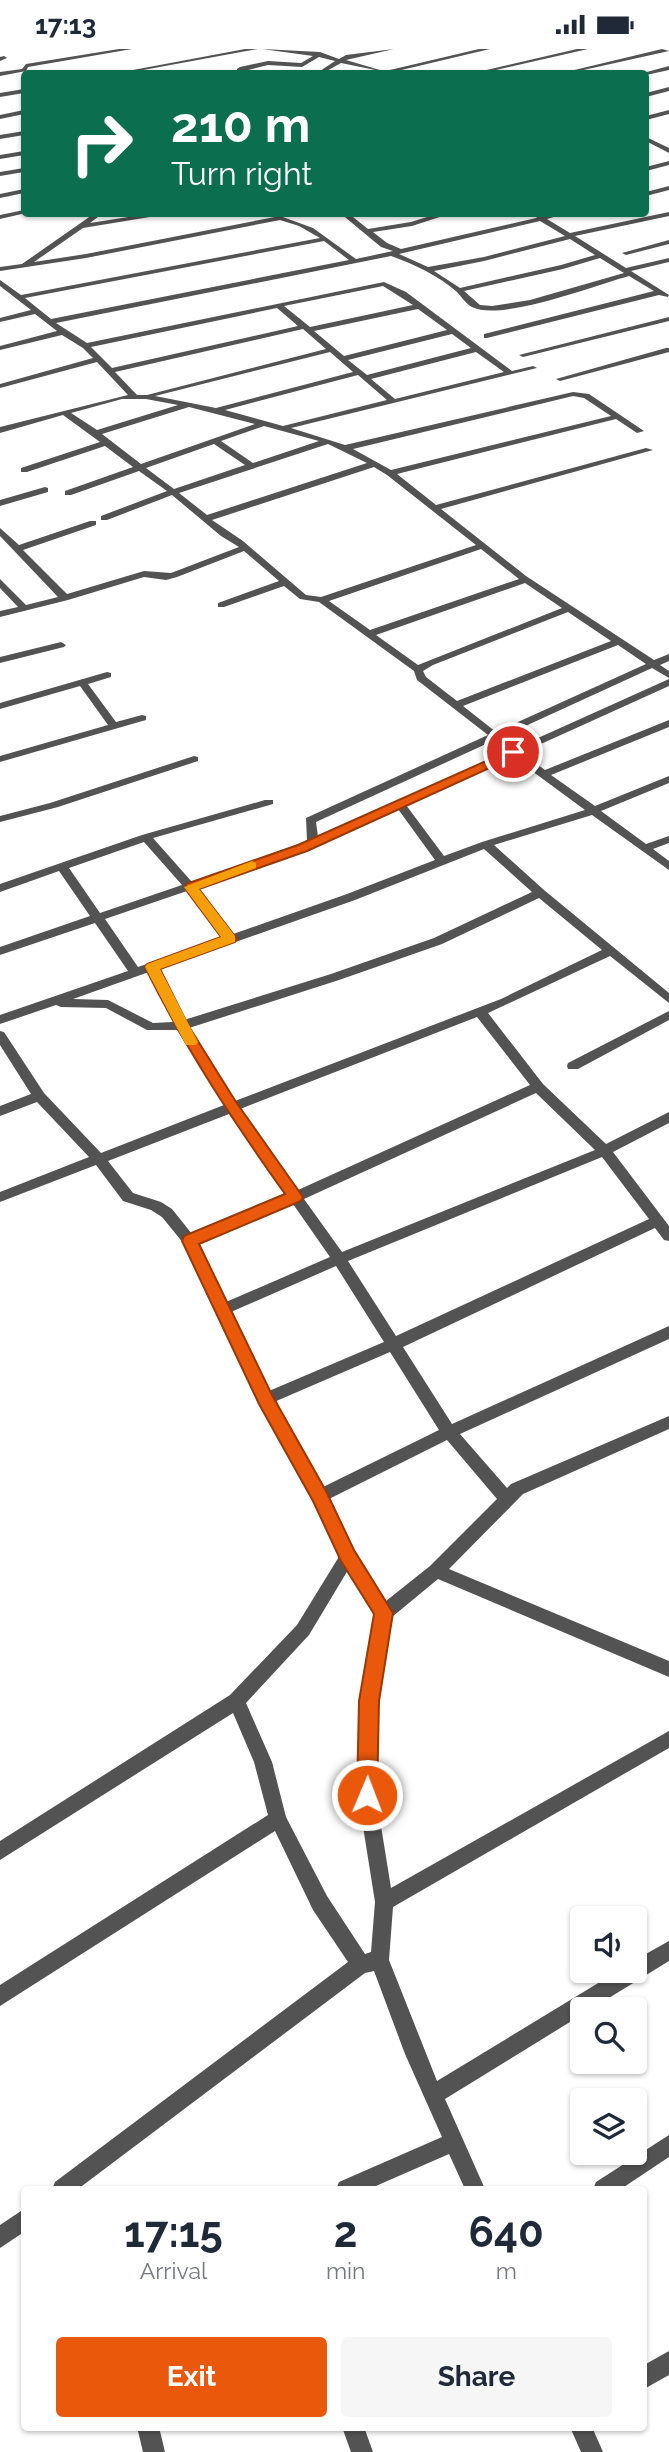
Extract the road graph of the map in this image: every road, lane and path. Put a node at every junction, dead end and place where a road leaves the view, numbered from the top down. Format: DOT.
graph roads {
  1 [pos="126,49"];
  2 [pos="255,49"];
  3 [pos="265,49"];
  4 [pos="276,49"];
  5 [pos="328,49"];
  6 [pos="346,49"];
  7 [pos="359,49"];
  8 [pos="391,49"];
  9 [pos="487,49"];
  10 [pos="585,49"];
  11 [pos="669,49"];
  12 [pos="654,53"];
  13 [pos="319,55"];
  14 [pos="332,58"];
  15 [pos="669,59"];
  16 [pos="342,60"];
  17 [pos="669,68"];
  18 [pos="21,70"];
  19 [pos="24,70"];
  20 [pos="144,70"];
  21 [pos="150,70"];
  22 [pos="240,70"];
  23 [pos="313,70"];
  24 [pos="325,70"];
  25 [pos="382,70"];
  26 [pos="398,70"];
  27 [pos="490,70"];
  28 [pos="578,70"];
  29 [pos="649,72"];
  30 [pos="0,74"];
  31 [pos="669,89"];
  32 [pos="21,92"];
  33 [pos="649,94"];
  34 [pos="0,95"];
  35 [pos="669,112"];
  36 [pos="21,113"];
  37 [pos="0,117"];
  38 [pos="649,117"];
  39 [pos="649,132"];
  40 [pos="21,134"];
  41 [pos="657,135"];
  42 [pos="0,137"];
  43 [pos="649,141"];
  44 [pos="656,145"];
  45 [pos="649,146"];
  46 [pos="669,151"];
  47 [pos="21,154"];
  48 [pos="0,157"];
  49 [pos="669,163"];
  50 [pos="649,168"];
  51 [pos="21,170"];
  52 [pos="0,174"];
  53 [pos="669,188"];
  54 [pos="21,192"];
  55 [pos="649,193"];
  56 [pos="0,196"];
  57 [pos="21,213"];
  58 [pos="669,214"];
  59 [pos="649,215"];
  60 [pos="0,217"];
  61 [pos="94,217"];
  62 [pos="145,217"];
  63 [pos="348,217"];
  64 [pos="436,217"];
  65 [pos="539,217"];
  66 [pos="549,217"];
  67 [pos="654,218"];
  68 [pos="542,219"];
  69 [pos="669,226"];
  70 [pos="79,227"];
  71 [pos="367,231"];
  72 [pos="571,236"];
  73 [pos="326,239"];
  74 [pos="669,242"];
  75 [pos="397,253"];
  76 [pos="626,253"];
  77 [pos="603,255"];
  78 [pos="669,260"];
  79 [pos="354,261"];
  80 [pos="22,267"];
  81 [pos="0,269"];
  82 [pos="426,270"];
  83 [pos="629,271"];
  84 [pos="0,282"];
  85 [pos="669,285"];
  86 [pos="459,290"];
  87 [pos="658,290"];
  88 [pos="21,296"];
  89 [pos="669,297"];
  90 [pos="278,305"];
  91 [pos="419,306"];
  92 [pos="38,310"];
  93 [pos="669,319"];
  94 [pos="0,320"];
  95 [pos="52,321"];
  96 [pos="306,329"];
  97 [pos="453,331"];
  98 [pos="63,332"];
  99 [pos="487,336"];
  100 [pos="86,346"];
  101 [pos="0,348"];
  102 [pos="477,349"];
  103 [pos="329,350"];
  104 [pos="669,350"];
  105 [pos="523,355"];
  106 [pos="97,359"];
  107 [pos="341,359"];
  108 [pos="533,368"];
  109 [pos="109,371"];
  110 [pos="356,373"];
  111 [pos="510,373"];
  112 [pos="365,379"];
  113 [pos="560,379"];
  114 [pos="0,386"];
  115 [pos="135,397"];
  116 [pos="146,397"];
  117 [pos="392,400"];
  118 [pos="189,405"];
  119 [pos="216,410"];
  120 [pos="65,413"];
  121 [pos="619,416"];
  122 [pos="266,423"];
  123 [pos="285,428"];
  124 [pos="0,430"];
  125 [pos="640,431"];
  126 [pos="96,433"];
  127 [pos="214,440"];
  128 [pos="328,441"];
  129 [pos="106,443"];
  130 [pos="345,448"];
  131 [pos="649,450"];
  132 [pos="374,464"];
  133 [pos="252,466"];
  134 [pos="140,467"];
  135 [pos="24,470"];
  136 [pos="390,473"];
  137 [pos="45,489"];
  138 [pos="173,492"];
  139 [pos="68,493"];
  140 [pos="0,503"];
  141 [pos="433,508"];
  142 [pos="104,518"];
  143 [pos="205,519"];
  144 [pos="93,523"];
  145 [pos="0,531"];
  146 [pos="482,546"];
  147 [pos="243,547"];
  148 [pos="19,548"];
  149 [pos="526,580"];
  150 [pos="0,582"];
  151 [pos="285,582"];
  152 [pos="65,597"];
  153 [pos="322,600"];
  154 [pos="221,605"];
  155 [pos="24,608"];
  156 [pos="568,609"];
  157 [pos="0,614"];
  158 [pos="369,634"];
  159 [pos="617,642"];
  160 [pos="61,645"];
  161 [pos="669,657"];
  162 [pos="0,660"];
  163 [pos="653,664"];
  164 [pos="418,670"];
  165 [pos="107,675"];
  166 [pos="669,675"];
  167 [pos="669,682"];
  168 [pos="83,683"];
  169 [pos="456,705"];
  170 [pos="0,706"];
  171 [pos="142,718"];
  172 [pos="669,723"];
  173 [pos="113,725"];
  174 [pos="495,736"];
  175 [pos="513,752"];
  176 [pos="0,759"];
  177 [pos="194,759"];
  178 [pos="544,774"];
  179 [pos="669,779"];
  180 [pos="269,802"];
  181 [pos="401,805"];
  182 [pos="593,810"];
  183 [pos="0,819"];
  184 [pos="146,837"];
  185 [pos="669,839"];
  186 [pos="313,843"];
  187 [pos="486,844"];
  188 [pos="645,848"];
  189 [pos="442,861"];
  190 [pos="669,866"];
  191 [pos="62,868"];
  192 [pos="190,887"];
  193 [pos="0,888"];
  194 [pos="540,893"];
  195 [pos="98,916"];
  196 [pos="230,939"];
  197 [pos="0,951"];
  198 [pos="611,951"];
  199 [pos="152,967"];
  200 [pos="136,972"];
  201 [pos="669,999"];
  202 [pos="52,1002"];
  203 [pos="479,1011"];
  204 [pos="669,1015"];
  205 [pos="0,1020"];
  206 [pos="181,1026"];
  207 [pos="0,1035"];
  208 [pos="573,1066"];
  209 [pos="538,1087"];
  210 [pos="39,1097"];
  211 [pos="231,1106"];
  212 [pos="0,1111"];
  213 [pos="669,1117"];
  214 [pos="605,1151"];
  215 [pos="99,1159"];
  216 [pos="0,1197"];
  217 [pos="295,1197"];
  218 [pos="656,1222"];
  219 [pos="669,1236"];
  220 [pos="190,1241"];
  221 [pos="339,1259"];
  222 [pos="223,1310"];
  223 [pos="669,1332"];
  224 [pos="394,1343"];
  225 [pos="265,1399"];
  226 [pos="669,1422"];
  227 [pos="449,1432"];
  228 [pos="320,1496"];
  229 [pos="507,1499"];
  230 [pos="348,1556"];
  231 [pos="436,1571"];
  232 [pos="384,1613"];
  233 [pos="669,1669"];
  234 [pos="236,1701"];
  235 [pos="669,1739"];
  236 [pos="278,1819"];
  237 [pos="0,1851"];
  238 [pos="384,1902"];
  239 [pos="669,1950"];
  240 [pos="371,1962"];
  241 [pos="0,1996"];
  242 [pos="433,2095"];
  243 [pos="454,2142"];
  244 [pos="669,2145"];
  245 [pos="73,2185"];
  246 [pos="353,2186"];
  247 [pos="474,2186"];
  248 [pos="608,2186"];
  249 [pos="21,2221"];
  250 [pos="0,2238"];
  251 [pos="669,2362"];
  252 [pos="647,2376"];
  253 [pos="149,2431"];
  254 [pos="354,2431"];
  255 [pos="583,2431"];
  256 [pos="155,2452"];
  257 [pos="362,2452"];
  258 [pos="592,2452"];
  1 -- 19 [label="street"];
  1 -- 20 [label="street"];
  2 -- 21 [label="street"];
  3 -- 4 [label="street"];
  4 -- 13 [label="street"];
  5 -- 13 [label="street"];
  6 -- 14 [label="street"];
  7 -- 16 [label="street"];
  8 -- 16 [label="street"];
  9 -- 26 [label="street"];
  10 -- 27 [label="street"];
  11 -- 12 [label="street"];
  12 -- 15 [label="street"];
  12 -- 28 [label="street"];
  13 -- 14 [label="street"];
  13 -- 22 [label="street"];
  14 -- 16 [label="street"];
  14 -- 23 [label="street"];
  16 -- 24 [label="street"];
  16 -- 25 [label="street"];
  17 -- 29 [label="street"];
  18 -- 30 [label="street"];
  31 -- 33 [label="street"];
  32 -- 34 [label="street"];
  35 -- 38 [label="street"];
  36 -- 37 [label="street"];
  39 -- 41 [label="street"];
  40 -- 42 [label="street"];
  43 -- 44 [label="street"];
  44 -- 45 [label="street"];
  44 -- 46 [label="street"];
  47 -- 48 [label="street"];
  49 -- 50 [label="street"];
  51 -- 52 [label="street"];
  53 -- 55 [label="street"];
  54 -- 56 [label="street"];
  57 -- 60 [label="street"];
  58 -- 67 [label="street"];
  59 -- 67 [label="street"];
  61 -- 70 [label="street"];
  62 -- 70 [label="street"];
  63 -- 71 [label="street"];
  64 -- 71 [label="street"];
  65 -- 68 [label="street"];
  66 -- 68 [label="street"];
  67 -- 69 [label="street"];
  67 -- 72 [label="street"];
  68 -- 72 [label="street"];
  68 -- 75 [label="street"];
  70 -- 80 [label="street"];
  71 -- 75 [label="street"];
  72 -- 77 [label="street"];
  72 -- 82 [label="street"];
  73 -- 79 [label="street"];
  73 -- 80 [label="street"];
  73 -- 88 [label="street"];
  74 -- 76 [label="street"];
  75 -- 79 [label="street"];
  75 -- 82 [label="street"];
  77 -- 83 [label="street"];
  77 -- 86 [label="street"];
  78 -- 83 [label="street"];
  79 -- 95 [label="street"];
  80 -- 81 [label="street"];
  82 -- 86 [label="street"];
  83 -- 86 [label="street"];
  83 -- 87 [label="street"];
  84 -- 88 [label="street"];
  85 -- 87 [label="street"];
  87 -- 89 [label="street"];
  87 -- 99 [label="street"];
  88 -- 92 [label="street"];
  90 -- 91 [label="street"];
  90 -- 96 [label="street"];
  90 -- 100 [label="street"];
  91 -- 96 [label="street"];
  91 -- 97 [label="street"];
  92 -- 94 [label="street"];
  92 -- 95 [label="street"];
  93 -- 105 [label="street"];
  95 -- 98 [label="street"];
  96 -- 103 [label="street"];
  96 -- 109 [label="street"];
  97 -- 102 [label="street"];
  97 -- 107 [label="street"];
  98 -- 100 [label="street"];
  98 -- 101 [label="street"];
  100 -- 106 [label="street"];
  102 -- 111 [label="street"];
  102 -- 112 [label="street"];
  103 -- 107 [label="street"];
  103 -- 116 [label="street"];
  104 -- 113 [label="street"];
  106 -- 109 [label="street"];
  106 -- 114 [label="street"];
  107 -- 110 [label="street"];
  108 -- 111 [label="street"];
  109 -- 115 [label="street"];
  110 -- 112 [label="street"];
  110 -- 119 [label="street"];
  111 -- 117 [label="street"];
  112 -- 117 [label="street"];
  115 -- 116 [label="street"];
  115 -- 120 [label="street"];
  116 -- 118 [label="street"];
  117 -- 123 [label="street"];
  118 -- 119 [label="street"];
  118 -- 126 [label="street"];
  119 -- 122 [label="street"];
  120 -- 124 [label="street"];
  120 -- 126 [label="street"];
  121 -- 125 [label="street"];
  121 -- 130 [label="street"];
  121 -- 136 [label="street"];
  122 -- 123 [label="street"];
  122 -- 127 [label="street"];
  123 -- 128 [label="street"];
  126 -- 129 [label="street"];
  127 -- 133 [label="street"];
  127 -- 134 [label="street"];
  128 -- 130 [label="street"];
  128 -- 133 [label="street"];
  129 -- 134 [label="street"];
  129 -- 135 [label="street"];
  130 -- 132 [label="street"];
  131 -- 141 [label="street"];
  132 -- 136 [label="street"];
  132 -- 143 [label="street"];
  133 -- 138 [label="street"];
  134 -- 138 [label="street"];
  134 -- 139 [label="street"];
  136 -- 141 [label="street"];
  137 -- 140 [label="street"];
  138 -- 142 [label="street"];
  138 -- 143 [label="street"];
  141 -- 146 [label="street"];
  143 -- 147 [label="street"];
  144 -- 148 [label="street"];
  145 -- 148 [label="street"];
  146 -- 149 [label="street"];
  146 -- 153 [label="street"];
  147 -- 151 [label="street"];
  147 -- 152 [label="street"];
  148 -- 152 [label="street"];
  149 -- 156 [label="street"];
  149 -- 158 [label="street"];
  150 -- 155 [label="street"];
  151 -- 153 [label="street"];
  151 -- 154 [label="street"];
  152 -- 155 [label="street"];
  153 -- 158 [label="street"];
  155 -- 157 [label="street"];
  156 -- 159 [label="street"];
  156 -- 164 [label="street"];
  158 -- 164 [label="street"];
  159 -- 163 [label="street"];
  159 -- 169 [label="street"];
  160 -- 162 [label="street"];
  161 -- 163 [label="street"];
  163 -- 166 [label="street"];
  163 -- 174 [label="street"];
  164 -- 169 [label="street"];
  165 -- 168 [label="street"];
  167 -- 175 [label="street"];
  168 -- 170 [label="street"];
  168 -- 173 [label="street"];
  169 -- 174 [label="street"];
  171 -- 173 [label="street"];
  172 -- 178 [label="street"];
  173 -- 176 [label="street"];
  174 -- 186 [label="street"];
  175 -- 178 [label="street"];
  175 -- 181 [label="street"];
  177 -- 183 [label="street"];
  178 -- 182 [label="street"];
  179 -- 182 [label="street"];
  180 -- 184 [label="street"];
  181 -- 186 [label="street"];
  181 -- 189 [label="street"];
  182 -- 187 [label="street"];
  182 -- 188 [label="street"];
  184 -- 191 [label="street"];
  184 -- 192 [label="street"];
  185 -- 188 [label="street"];
  186 -- 192 [label="street"];
  187 -- 189 [label="street"];
  187 -- 194 [label="street"];
  188 -- 190 [label="street"];
  189 -- 196 [label="street"];
  191 -- 193 [label="street"];
  191 -- 195 [label="street"];
  192 -- 195 [label="street"];
  192 -- 196 [label="street"];
  194 -- 198 [label="street"];
  194 -- 206 [label="street"];
  195 -- 197 [label="street"];
  195 -- 200 [label="street"];
  196 -- 199 [label="street"];
  198 -- 201 [label="street"];
  198 -- 203 [label="street"];
  199 -- 200 [label="street"];
  199 -- 206 [label="street"];
  200 -- 202 [label="street"];
  202 -- 205 [label="street"];
  202 -- 206 [label="street"];
  203 -- 209 [label="street"];
  203 -- 211 [label="street"];
  204 -- 208 [label="street"];
  206 -- 211 [label="street"];
  207 -- 210 [label="street"];
  209 -- 214 [label="street"];
  209 -- 217 [label="street"];
  210 -- 212 [label="street"];
  210 -- 215 [label="street"];
  211 -- 215 [label="street"];
  211 -- 217 [label="street"];
  213 -- 214 [label="street"];
  214 -- 218 [label="street"];
  214 -- 221 [label="street"];
  215 -- 216 [label="street"];
  215 -- 220 [label="street"];
  217 -- 220 [label="street"];
  217 -- 221 [label="street"];
  218 -- 219 [label="street"];
  218 -- 224 [label="street"];
  220 -- 222 [label="street"];
  221 -- 222 [label="street"];
  221 -- 224 [label="street"];
  222 -- 225 [label="street"];
  223 -- 227 [label="street"];
  224 -- 225 [label="street"];
  224 -- 227 [label="street"];
  225 -- 228 [label="street"];
  226 -- 229 [label="street"];
  227 -- 228 [label="street"];
  227 -- 229 [label="street"];
  228 -- 230 [label="street"];
  229 -- 231 [label="street"];
  230 -- 232 [label="street"];
  230 -- 234 [label="street"];
  231 -- 232 [label="street"];
  231 -- 233 [label="street"];
  232 -- 238 [label="street"];
  234 -- 236 [label="street"];
  234 -- 237 [label="street"];
  235 -- 238 [label="street"];
  236 -- 240 [label="street"];
  236 -- 241 [label="street"];
  238 -- 240 [label="street"];
  239 -- 242 [label="street"];
  240 -- 242 [label="street"];
  240 -- 245 [label="street"];
  242 -- 243 [label="street"];
  243 -- 246 [label="street"];
  243 -- 247 [label="street"];
  244 -- 248 [label="street"];
  249 -- 250 [label="street"];
  251 -- 252 [label="street"];
  253 -- 256 [label="street"];
  254 -- 257 [label="street"];
  255 -- 258 [label="street"];
}
